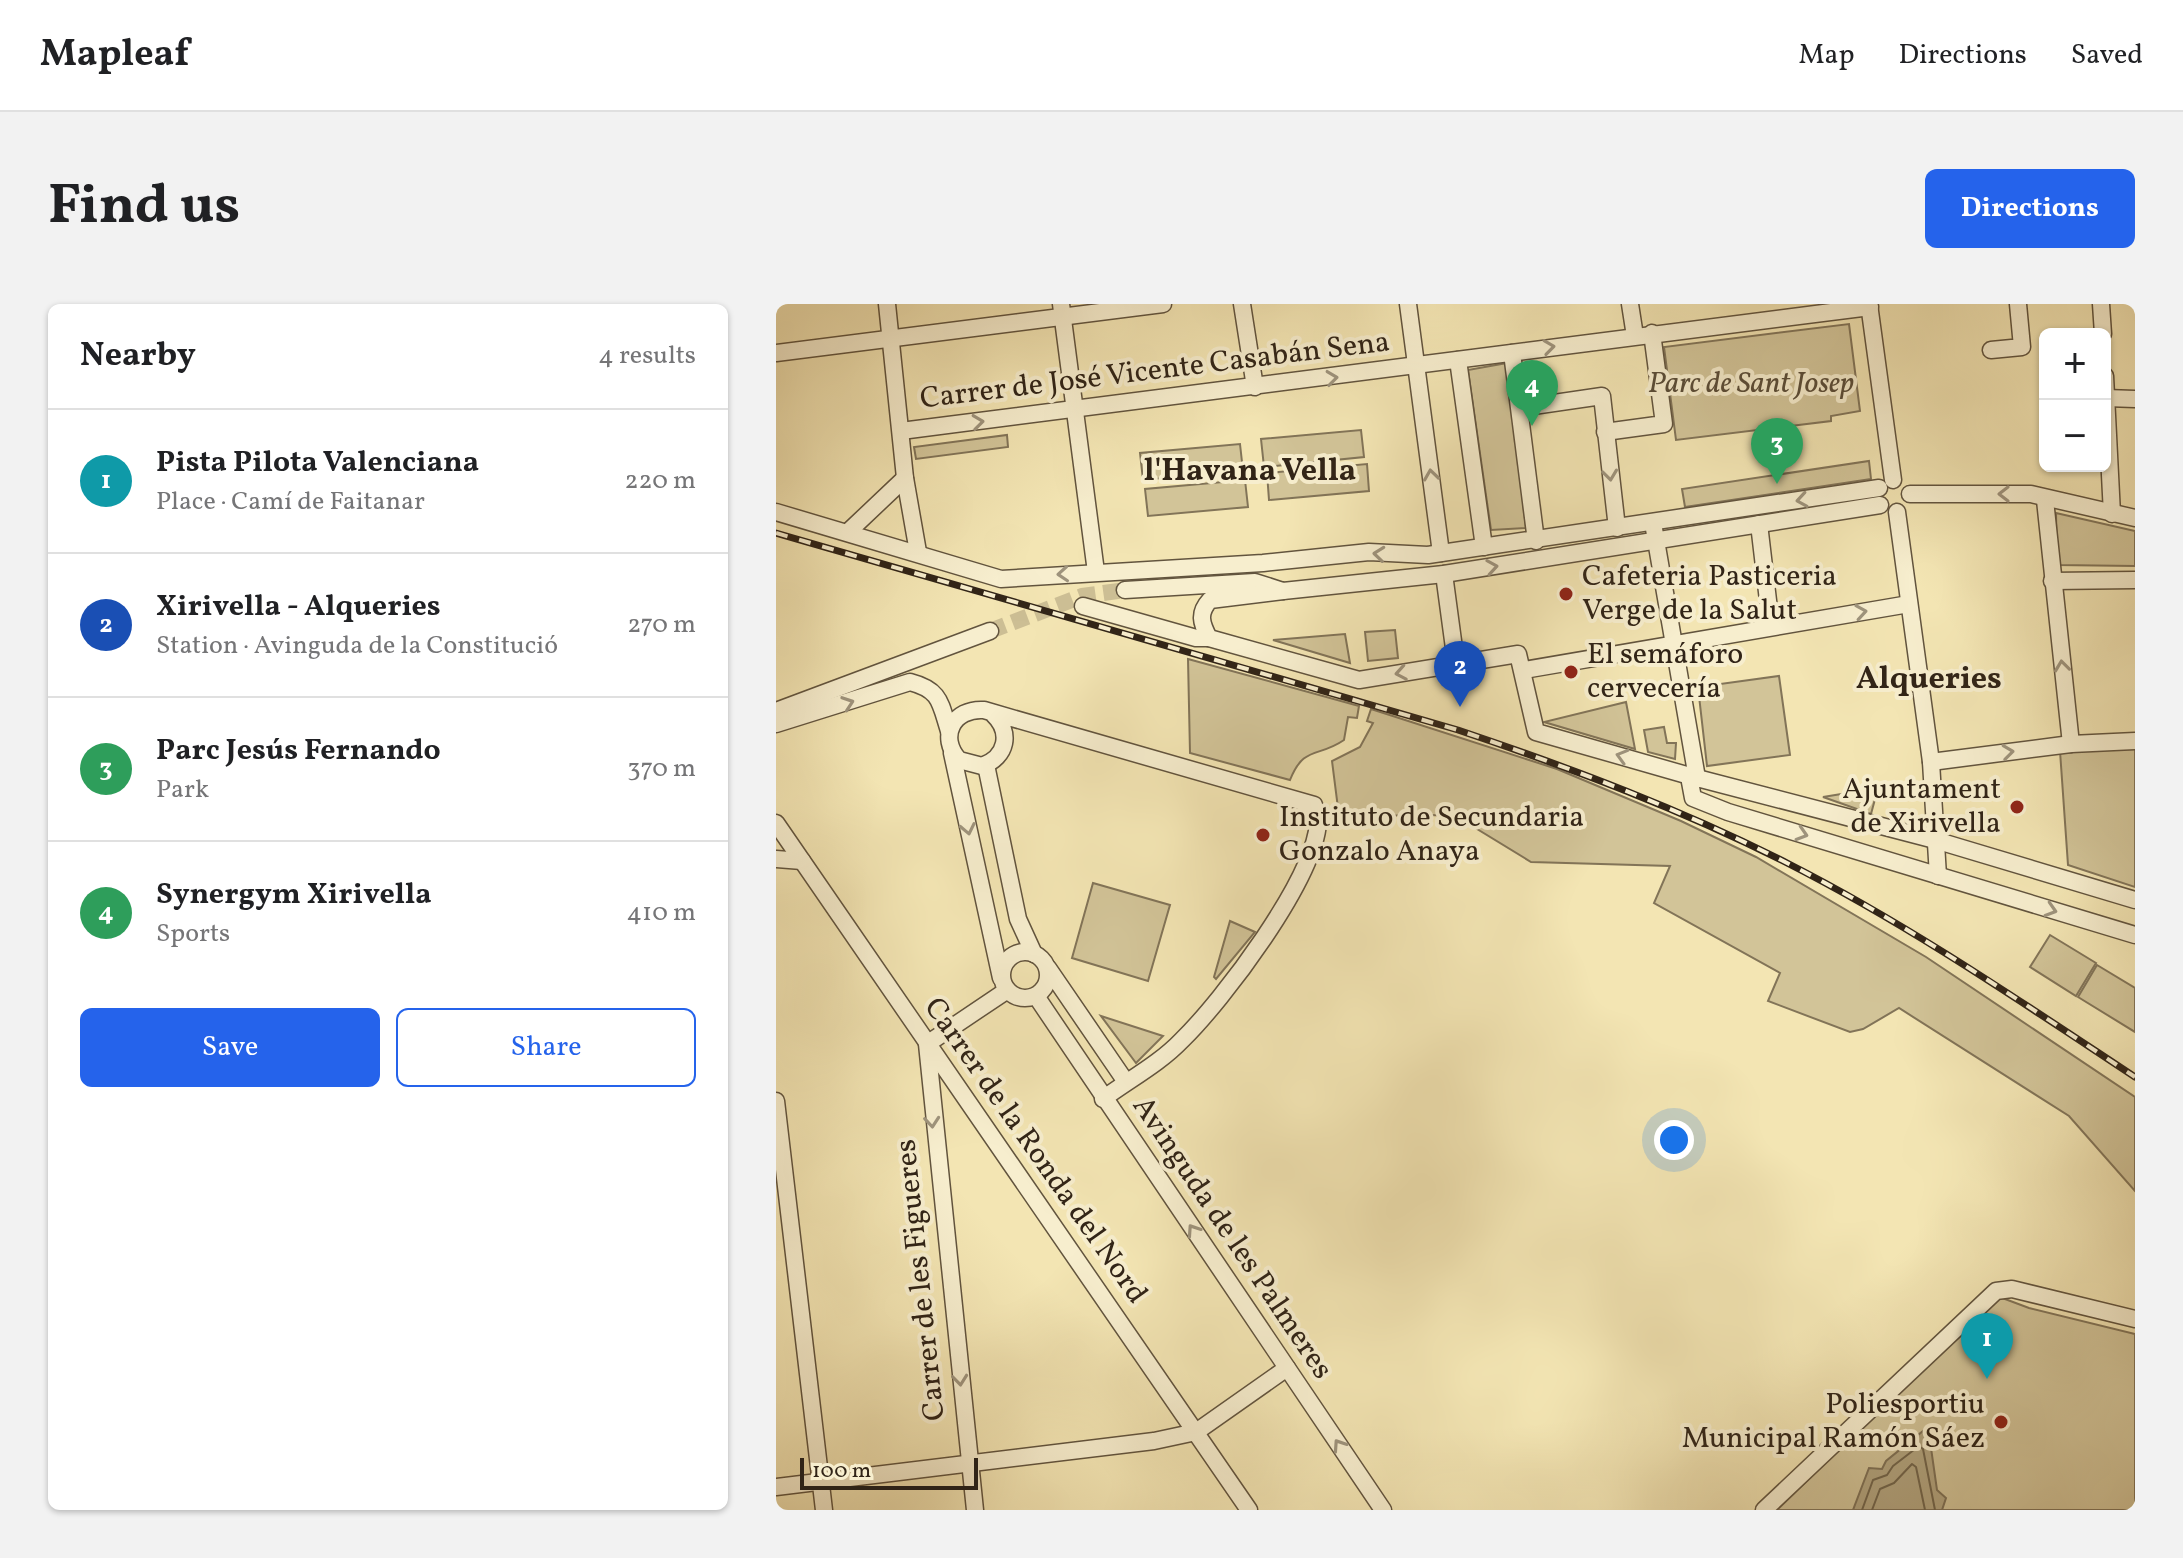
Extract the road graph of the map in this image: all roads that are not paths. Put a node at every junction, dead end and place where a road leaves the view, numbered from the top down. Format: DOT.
graph roads {
  1 [pos="887,304"];
  2 [pos="1163,304"];
  3 [pos="1242,304"];
  4 [pos="1408,304"];
  5 [pos="1630,304"];
  6 [pos="2018,304"];
  7 [pos="2101,304"];
  8 [pos="1870,306"];
  9 [pos="1062,310"];
  10 [pos="2103,328"];
  11 [pos="1643,334"];
  12 [pos="889,339"];
  13 [pos="1991,350"];
  14 [pos="776,353"];
  15 [pos="1512,353"];
  16 [pos="1458,360"];
  17 [pos="1416,366"];
  18 [pos="1255,387"];
  19 [pos="2111,398"];
  20 [pos="2135,399"];
  21 [pos="2106,400"];
  22 [pos="1520,408"];
  23 [pos="1075,411"];
  24 [pos="901,431"];
  25 [pos="1605,432"];
  26 [pos="905,478"];
  27 [pos="1884,491"];
  28 [pos="1910,494"];
  29 [pos="2045,500"];
  30 [pos="776,512"];
  31 [pos="1897,512"];
  32 [pos="2112,514"];
  33 [pos="2135,518"];
  34 [pos="1653,523"];
  35 [pos="1759,524"];
  36 [pos="1617,528"];
  37 [pos="848,532"];
  38 [pos="1536,541"];
  39 [pos="1656,541"];
  40 [pos="1484,547"];
  41 [pos="918,552"];
  42 [pos="1441,553"];
  43 [pos="1263,563"];
  44 [pos="1096,572"];
  45 [pos="1444,574"];
  46 [pos="2135,580"];
  47 [pos="2052,581"];
  48 [pos="1221,583"];
  49 [pos="1125,590"];
  50 [pos="1283,591"];
  51 [pos="1909,604"];
  52 [pos="1083,606"];
  53 [pos="1771,626"];
  54 [pos="990,631"];
  55 [pos="1209,638"];
  56 [pos="1674,644"];
  57 [pos="1456,663"];
  58 [pos="1524,670"];
  59 [pos="776,711"];
  60 [pos="993,714"];
  61 [pos="776,724"];
  62 [pos="949,731"];
  63 [pos="2135,741"];
  64 [pos="2071,744"];
  65 [pos="952,753"];
  66 [pos="1931,762"];
  67 [pos="986,765"];
  68 [pos="1697,778"];
  69 [pos="1932,785"];
  70 [pos="1731,786"];
  71 [pos="1728,812"];
  72 [pos="776,823"];
  73 [pos="1914,834"];
  74 [pos="1942,842"];
  75 [pos="776,859"];
  76 [pos="802,861"];
  77 [pos="1942,877"];
  78 [pos="2135,900"];
  79 [pos="2135,935"];
  80 [pos="1040,959"];
  81 [pos="1004,984"];
  82 [pos="1036,996"];
  83 [pos="927,1044"];
  84 [pos="1126,1082"];
  85 [pos="1103,1099"];
  86 [pos="776,1101"];
  87 [pos="2135,1319"];
  88 [pos="1287,1368"];
  89 [pos="1196,1432"];
  90 [pos="969,1463"];
  91 [pos="820,1481"];
  92 [pos="776,1487"];
  93 [pos="824,1510"];
  94 [pos="975,1510"];
  95 [pos="1249,1510"];
  96 [pos="1383,1510"];
  97 [pos="1764,1510"];
  1 -- 12 [label="street"];
  2 -- 9 [label="street"];
  3 -- 18 [label="street"];
  4 -- 17 [label="street"];
  5 -- 11 [label="street"];
  6 -- 13 [label="street"];
  7 -- 10 [label="street"];
  8 -- 11 [label="street, Carrer de José Vicente Casabán Sena"];
  8 -- 27 [label="street"];
  9 -- 12 [label="street"];
  9 -- 23 [label="street"];
  15 -- 11 [label="street, Carrer de José Vicente Casabán Sena, one-way"];
  11 -- 25 [label="street"];
  12 -- 14 [label="street"];
  12 -- 24 [label="street"];
  15 -- 16 [label="street, Carrer de José Vicente Casabán Sena"];
  15 -- 22 [label="street"];
  16 -- 17 [label="street, Carrer de José Vicente Casabán Sena"];
  16 -- 40 [label="street"];
  18 -- 17 [label="street, Carrer de José Vicente Casabán Sena, one-way"];
  42 -- 17 [label="street, one-way"];
  18 -- 23 [label="street, Carrer de José Vicente Casabán Sena"];
  19 -- 20 [label="street"];
  21 -- 32 [label="street"];
  22 -- 25 [label="street"];
  22 -- 38 [label="street"];
  24 -- 23 [label="street, Carrer de José Vicente Casabán Sena, one-way"];
  23 -- 44 [label="street"];
  24 -- 26 [label="street"];
  25 -- 36 [label="street, one-way"];
  26 -- 37 [label="street"];
  26 -- 41 [label="street"];
  27 -- 28 [label="street"];
  27 -- 31 [label="street"];
  27 -- 34 [label="street, one-way"];
  27 -- 35 [label="street"];
  29 -- 28 [label="street, one-way"];
  28 -- 31 [label="street"];
  29 -- 32 [label="street"];
  29 -- 47 [label="street"];
  30 -- 37 [label="street"];
  31 -- 51 [label="street"];
  32 -- 33 [label="street"];
  34 -- 36 [label="street"];
  34 -- 39 [label="street"];
  35 -- 39 [label="street"];
  35 -- 53 [label="street"];
  36 -- 38 [label="street"];
  37 -- 41 [label="street"];
  38 -- 40 [label="street"];
  45 -- 39 [label="street, one-way"];
  39 -- 56 [label="street"];
  40 -- 42 [label="street"];
  44 -- 41 [label="street, one-way"];
  42 -- 43 [label="street, one-way"];
  42 -- 45 [label="street"];
  42 -- 45 [label="street"];
  43 -- 44 [label="street"];
  43 -- 48 [label="street"];
  45 -- 50 [label="street"];
  45 -- 57 [label="street"];
  46 -- 47 [label="street"];
  64 -- 47 [label="street, one-way"];
  48 -- 49 [label="street"];
  48 -- 50 [label="street"];
  50 -- 55 [label="street"];
  53 -- 51 [label="street, one-way"];
  51 -- 66 [label="street"];
  52 -- 55 [label="street"];
  53 -- 56 [label="street"];
  54 -- 59 [label="street"];
  57 -- 55 [label="street, one-way"];
  56 -- 58 [label="street"];
  56 -- 68 [label="street"];
  57 -- 58 [label="street"];
  68 -- 58 [label="street, one-way"];
  60 -- 62 [label="street"];
  60 -- 67 [label="street"];
  60 -- 84 [label="street"];
  61 -- 62 [label="street, one-way"];
  62 -- 65 [label="street"];
  63 -- 64 [label="street"];
  66 -- 64 [label="street, one-way"];
  65 -- 67 [label="street"];
  65 -- 81 [label="street, one-way"];
  66 -- 69 [label="street"];
  67 -- 80 [label="street, Avinguda de les Palmeres"];
  68 -- 70 [label="street"];
  68 -- 71 [label="street"];
  69 -- 73 [label="street"];
  69 -- 74 [label="street"];
  70 -- 71 [label="street"];
  70 -- 73 [label="street"];
  71 -- 77 [label="street, one-way"];
  72 -- 76 [label="street, Carrer de la Ronda del Nord"];
  73 -- 74 [label="street"];
  74 -- 77 [label="street"];
  74 -- 78 [label="street"];
  75 -- 76 [label="street"];
  76 -- 83 [label="street, Carrer de la Ronda del Nord"];
  77 -- 79 [label="street, one-way"];
  80 -- 81 [label="street"];
  80 -- 82 [label="street"];
  80 -- 84 [label="street, Avinguda de les Palmeres"];
  81 -- 82 [label="street"];
  81 -- 83 [label="street"];
  82 -- 85 [label="street, Avinguda de les Palmeres"];
  83 -- 89 [label="street, Carrer de la Ronda del Nord"];
  83 -- 90 [label="street, Carrer de les Figueres, one-way"];
  84 -- 85 [label="street"];
  88 -- 85 [label="street, Avinguda de les Palmeres, one-way"];
  86 -- 91 [label="street"];
  87 -- 97 [label="street"];
  88 -- 89 [label="street"];
  96 -- 88 [label="street, Avinguda de les Palmeres, one-way"];
  89 -- 90 [label="street"];
  89 -- 95 [label="street, Carrer de la Ronda del Nord"];
  90 -- 91 [label="street"];
  90 -- 94 [label="street, Carrer de les Figueres"];
  91 -- 92 [label="street"];
  91 -- 93 [label="street"];
}
